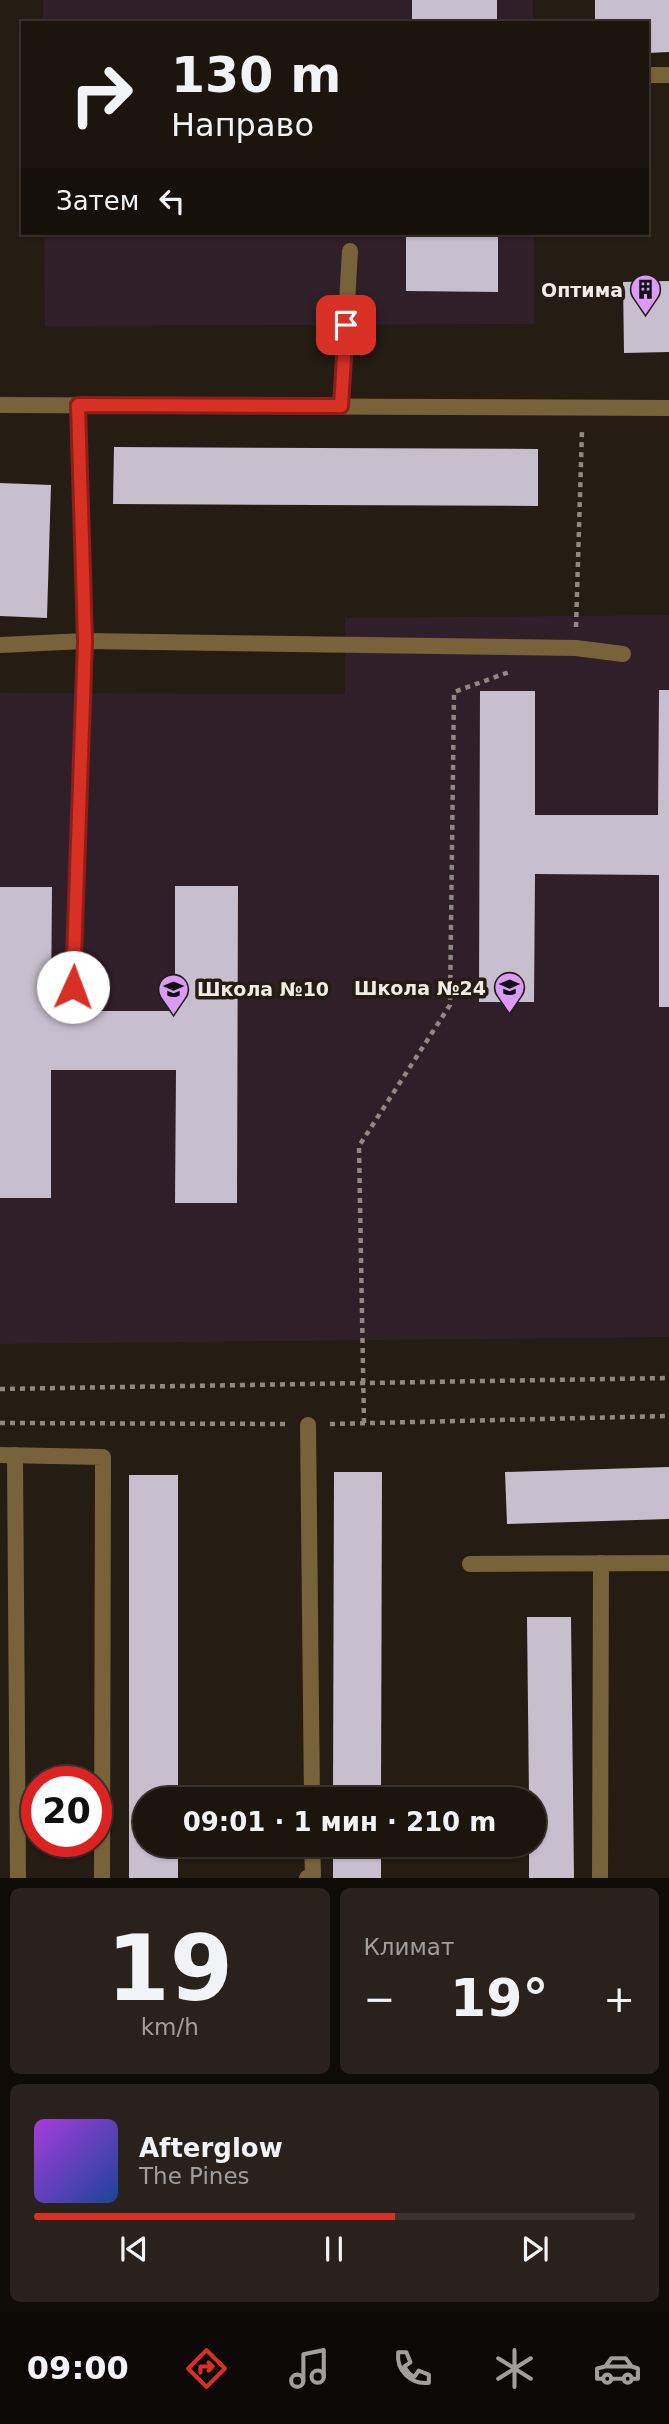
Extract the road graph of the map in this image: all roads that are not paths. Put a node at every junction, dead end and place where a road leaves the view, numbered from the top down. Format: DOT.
graph roads {
  1 [pos="649,75"];
  2 [pos="669,75"];
  3 [pos="350,251"];
  4 [pos="0,405"];
  5 [pos="78,405"];
  6 [pos="341,406"];
  7 [pos="669,408"];
  8 [pos="85,641"];
  9 [pos="0,645"];
  10 [pos="623,654"];
  11 [pos="73,987"];
  12 [pos="307,1424"];
  13 [pos="8,1455"];
  14 [pos="601,1563"];
  15 [pos="669,1563"];
  16 [pos="470,1564"];
  17 [pos="312,1787"];
  18 [pos="312,1857"];
  19 [pos="18,1878"];
  20 [pos="102,1878"];
  21 [pos="307,1878"];
  22 [pos="600,1878"];
  1 -- 2 [label="lane"];
  3 -- 6 [label="lane"];
  4 -- 5 [label="lane"];
  5 -- 6 [label="lane"];
  5 -- 8 [label="lane"];
  6 -- 7 [label="lane"];
  8 -- 9 [label="lane"];
  8 -- 10 [label="lane"];
  8 -- 11 [label="lane"];
  12 -- 17 [label="lane"];
  13 -- 19 [label="lane"];
  13 -- 20 [label="lane"];
  14 -- 15 [label="lane"];
  14 -- 16 [label="lane"];
  14 -- 22 [label="lane"];
  18 -- 21 [label="lane"];
}
